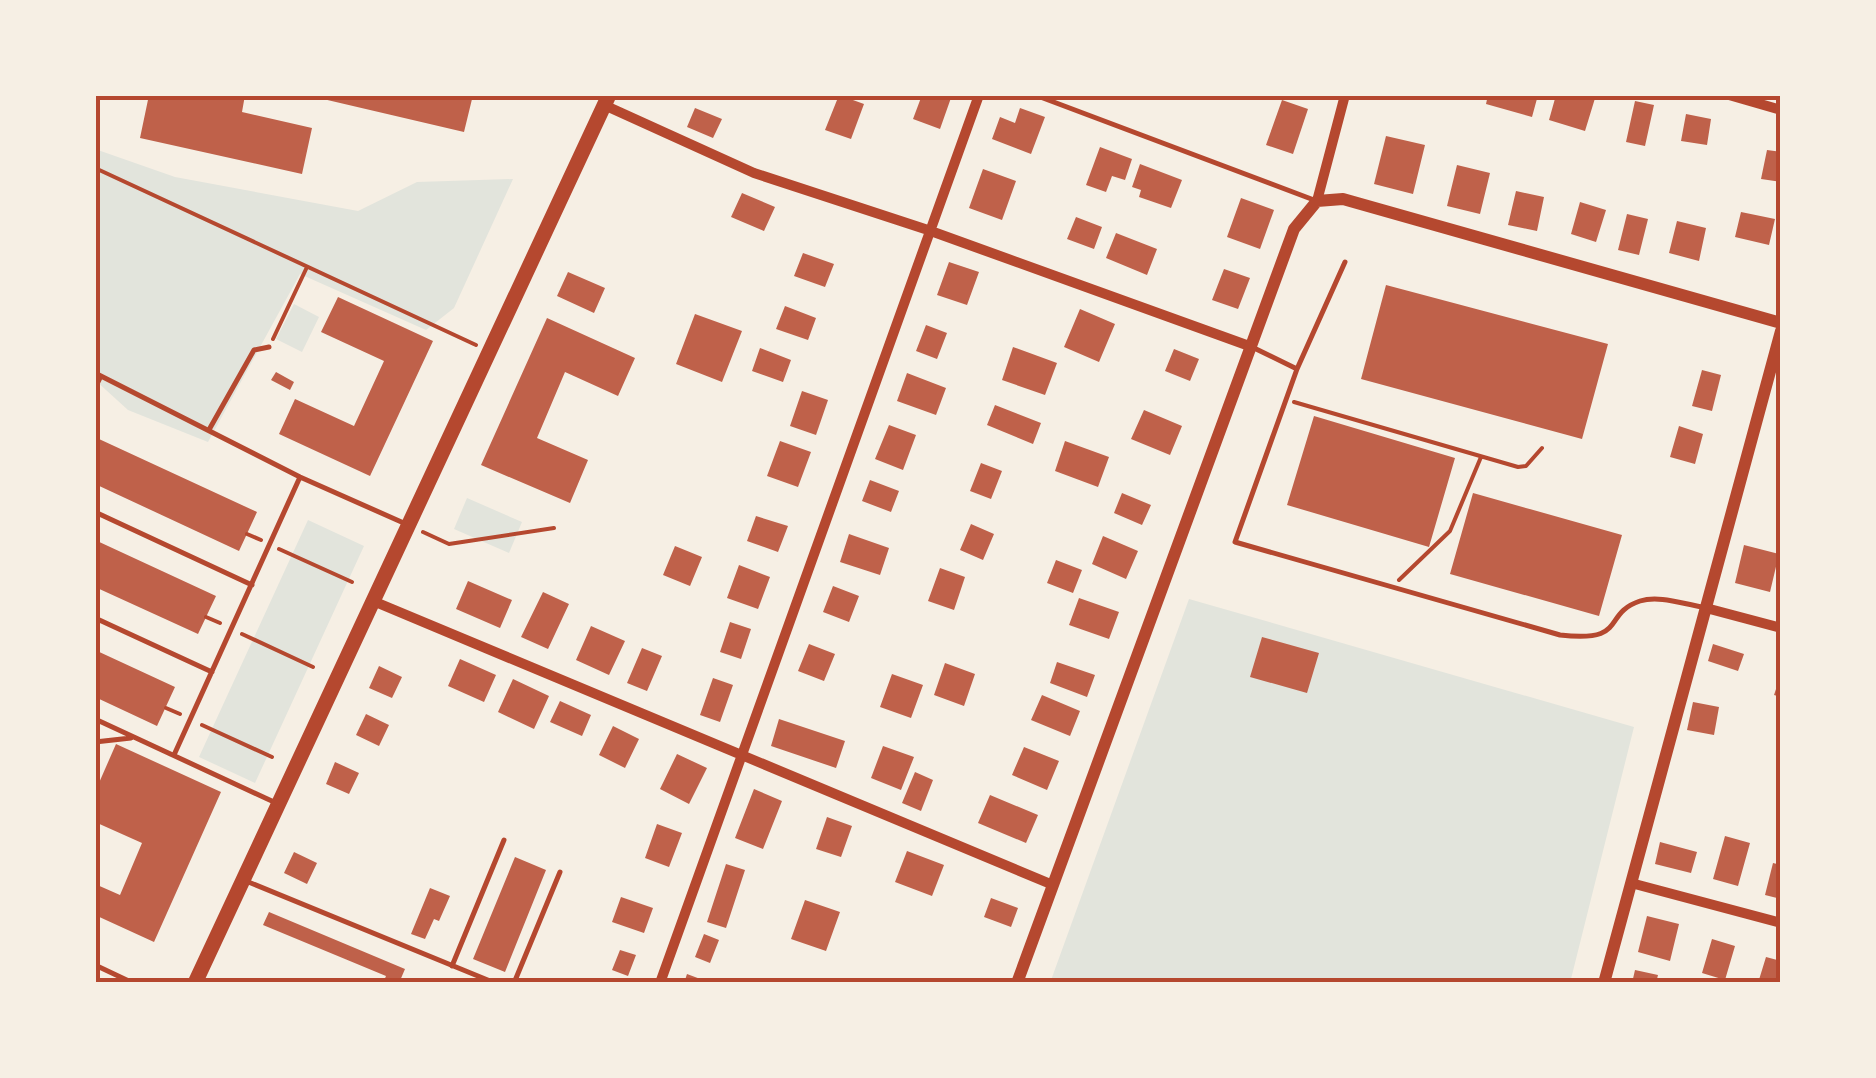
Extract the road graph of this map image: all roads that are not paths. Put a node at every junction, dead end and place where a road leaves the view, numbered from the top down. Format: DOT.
graph roads {
  1 [pos="979,95"];
  2 [pos="1036,95"];
  3 [pos="1344,95"];
  4 [pos="1729,95"];
  5 [pos="606,100"];
  6 [pos="1781,110"];
  7 [pos="1317,201"];
  8 [pos="928,230"];
  9 [pos="1344,262"];
  10 [pos="1781,323"];
  11 [pos="1781,331"];
  12 [pos="1252,346"];
  13 [pos="268,348"];
  14 [pos="1297,369"];
  15 [pos="98,374"];
  16 [pos="95,388"];
  17 [pos="210,428"];
  18 [pos="300,476"];
  19 [pos="95,512"];
  20 [pos="408,525"];
  21 [pos="252,585"];
  22 [pos="373,601"];
  23 [pos="1706,608"];
  24 [pos="95,618"];
  25 [pos="1781,628"];
  26 [pos="212,672"];
  27 [pos="95,719"];
  28 [pos="135,737"];
  29 [pos="95,742"];
  30 [pos="174,755"];
  31 [pos="740,758"];
  32 [pos="278,804"];
  33 [pos="504,840"];
  34 [pos="560,872"];
  35 [pos="243,880"];
  36 [pos="1631,883"];
  37 [pos="1052,885"];
  38 [pos="1781,923"];
  39 [pos="95,965"];
  40 [pos="452,966"];
  41 [pos="132,983"];
  42 [pos="195,983"];
  43 [pos="494,983"];
  44 [pos="514,983"];
  45 [pos="660,983"];
  46 [pos="1017,983"];
  47 [pos="1604,983"];
  1 -- 8 [label="street"];
  2 -- 7 [label="lane"];
  3 -- 7 [label="street"];
  4 -- 6 [label="street"];
  5 -- 8 [label="street"];
  5 -- 20 [label="main road"];
  7 -- 10 [label="street"];
  7 -- 12 [label="street"];
  8 -- 12 [label="street"];
  8 -- 31 [label="street"];
  9 -- 14 [label="lane"];
  11 -- 23 [label="street"];
  12 -- 14 [label="lane"];
  12 -- 37 [label="street"];
  13 -- 17 [label="lane"];
  14 -- 23 [label="lane"];
  15 -- 16 [label="lane"];
  15 -- 17 [label="lane"];
  17 -- 18 [label="lane"];
  18 -- 20 [label="lane"];
  18 -- 21 [label="lane"];
  19 -- 21 [label="lane"];
  20 -- 22 [label="main road"];
  21 -- 26 [label="lane"];
  22 -- 31 [label="street"];
  22 -- 32 [label="main road"];
  23 -- 25 [label="street"];
  23 -- 36 [label="street"];
  24 -- 26 [label="lane"];
  26 -- 30 [label="lane"];
  27 -- 28 [label="lane"];
  28 -- 29 [label="lane"];
  28 -- 30 [label="lane"];
  30 -- 32 [label="lane"];
  31 -- 37 [label="street"];
  31 -- 45 [label="street"];
  32 -- 35 [label="main road"];
  33 -- 40 [label="lane"];
  34 -- 44 [label="lane"];
  35 -- 40 [label="lane"];
  35 -- 42 [label="main road"];
  36 -- 38 [label="street"];
  36 -- 47 [label="street"];
  37 -- 46 [label="street"];
  39 -- 41 [label="lane"];
  40 -- 43 [label="lane"];
}
